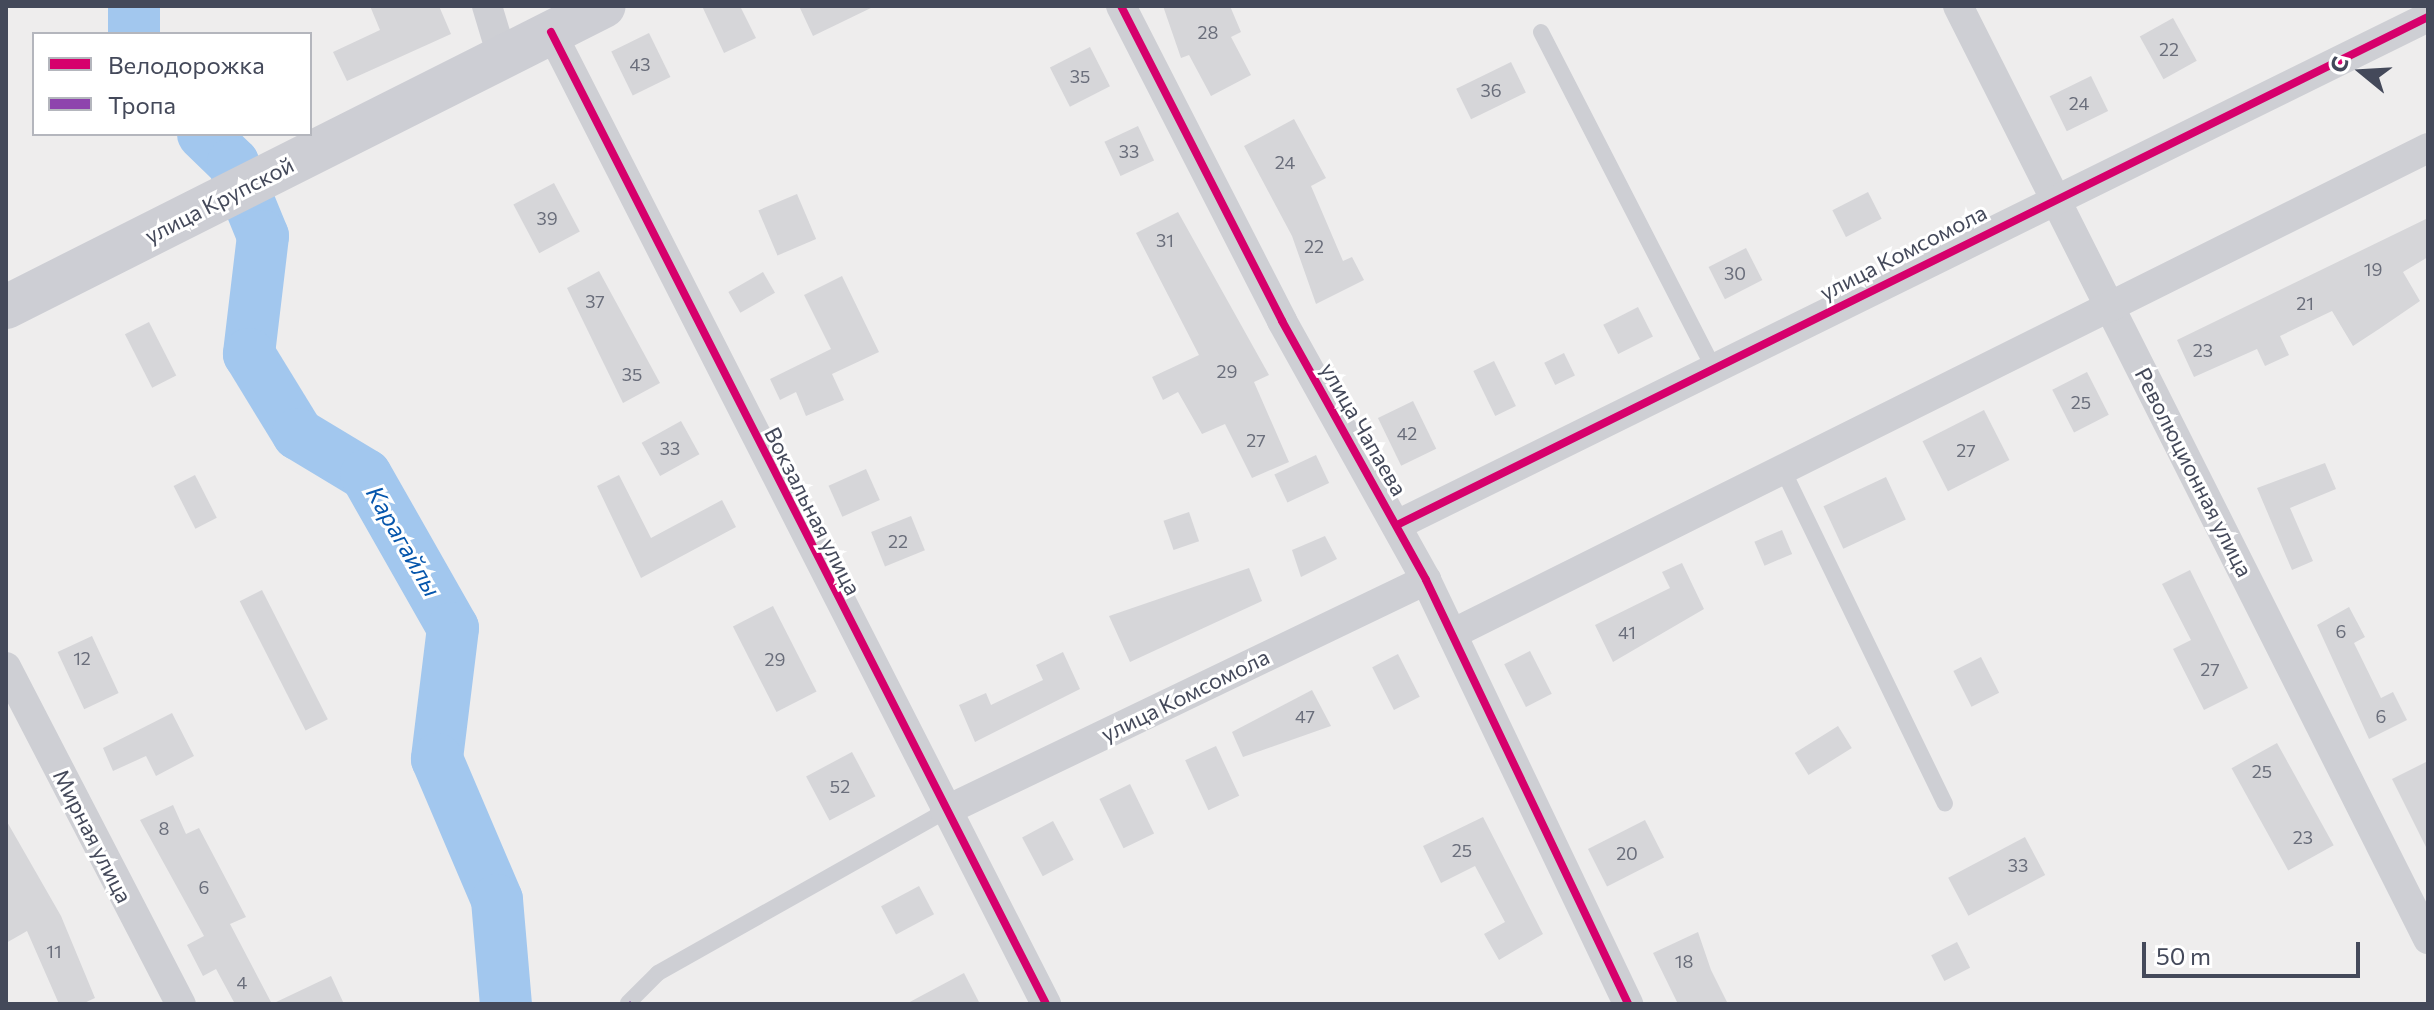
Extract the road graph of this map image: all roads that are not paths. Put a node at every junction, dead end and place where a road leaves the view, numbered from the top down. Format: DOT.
graph roads {
  1 [pos="487,6"];
  2 [pos="604,6"];
  3 [pos="1121,6"];
  4 [pos="1958,6"];
  5 [pos="2428,17"];
  6 [pos="551,32"];
  7 [pos="1541,32"];
  8 [pos="502,56"];
  9 [pos="2428,148"];
  10 [pos="2054,196"];
  11 [pos="2109,302"];
  12 [pos="6,307"];
  13 [pos="1713,367"];
  14 [pos="1782,468"];
  15 [pos="1397,525"];
  16 [pos="1426,580"];
  17 [pos="1452,634"];
  18 [pos="6,667"];
  19 [pos="1945,803"];
  20 [pos="945,811"];
  21 [pos="2428,939"];
  22 [pos="628,1003"];
  23 [pos="181,1004"];
  24 [pos="1046,1004"];
  25 [pos="1628,1004"];
  1 -- 8 [label="street"];
  2 -- 6 [label="main road, улица Крупской"];
  3 -- 15 [label="street, улица Чапаева"];
  4 -- 10 [label="street, Революционная улица"];
  5 -- 10 [label="street, улица Комсомола"];
  6 -- 8 [label="main road, улица Крупской"];
  6 -- 20 [label="street, Вокзальная улица"];
  7 -- 13 [label="lane"];
  8 -- 12 [label="main road, улица Крупской"];
  9 -- 11 [label="street"];
  10 -- 11 [label="street, Революционная улица"];
  10 -- 13 [label="street, улица Комсомола"];
  11 -- 14 [label="street"];
  11 -- 21 [label="street, Революционная улица"];
  13 -- 15 [label="street, улица Комсомола"];
  14 -- 17 [label="street"];
  14 -- 19 [label="lane"];
  15 -- 16 [label="street, улица Чапаева"];
  16 -- 17 [label="street, улица Чапаева"];
  16 -- 20 [label="street, улица Комсомола"];
  17 -- 25 [label="street, улица Чапаева"];
  18 -- 23 [label="street, Мирная улица"];
  20 -- 22 [label="lane"];
  20 -- 24 [label="street, Вокзальная улица"];
}
